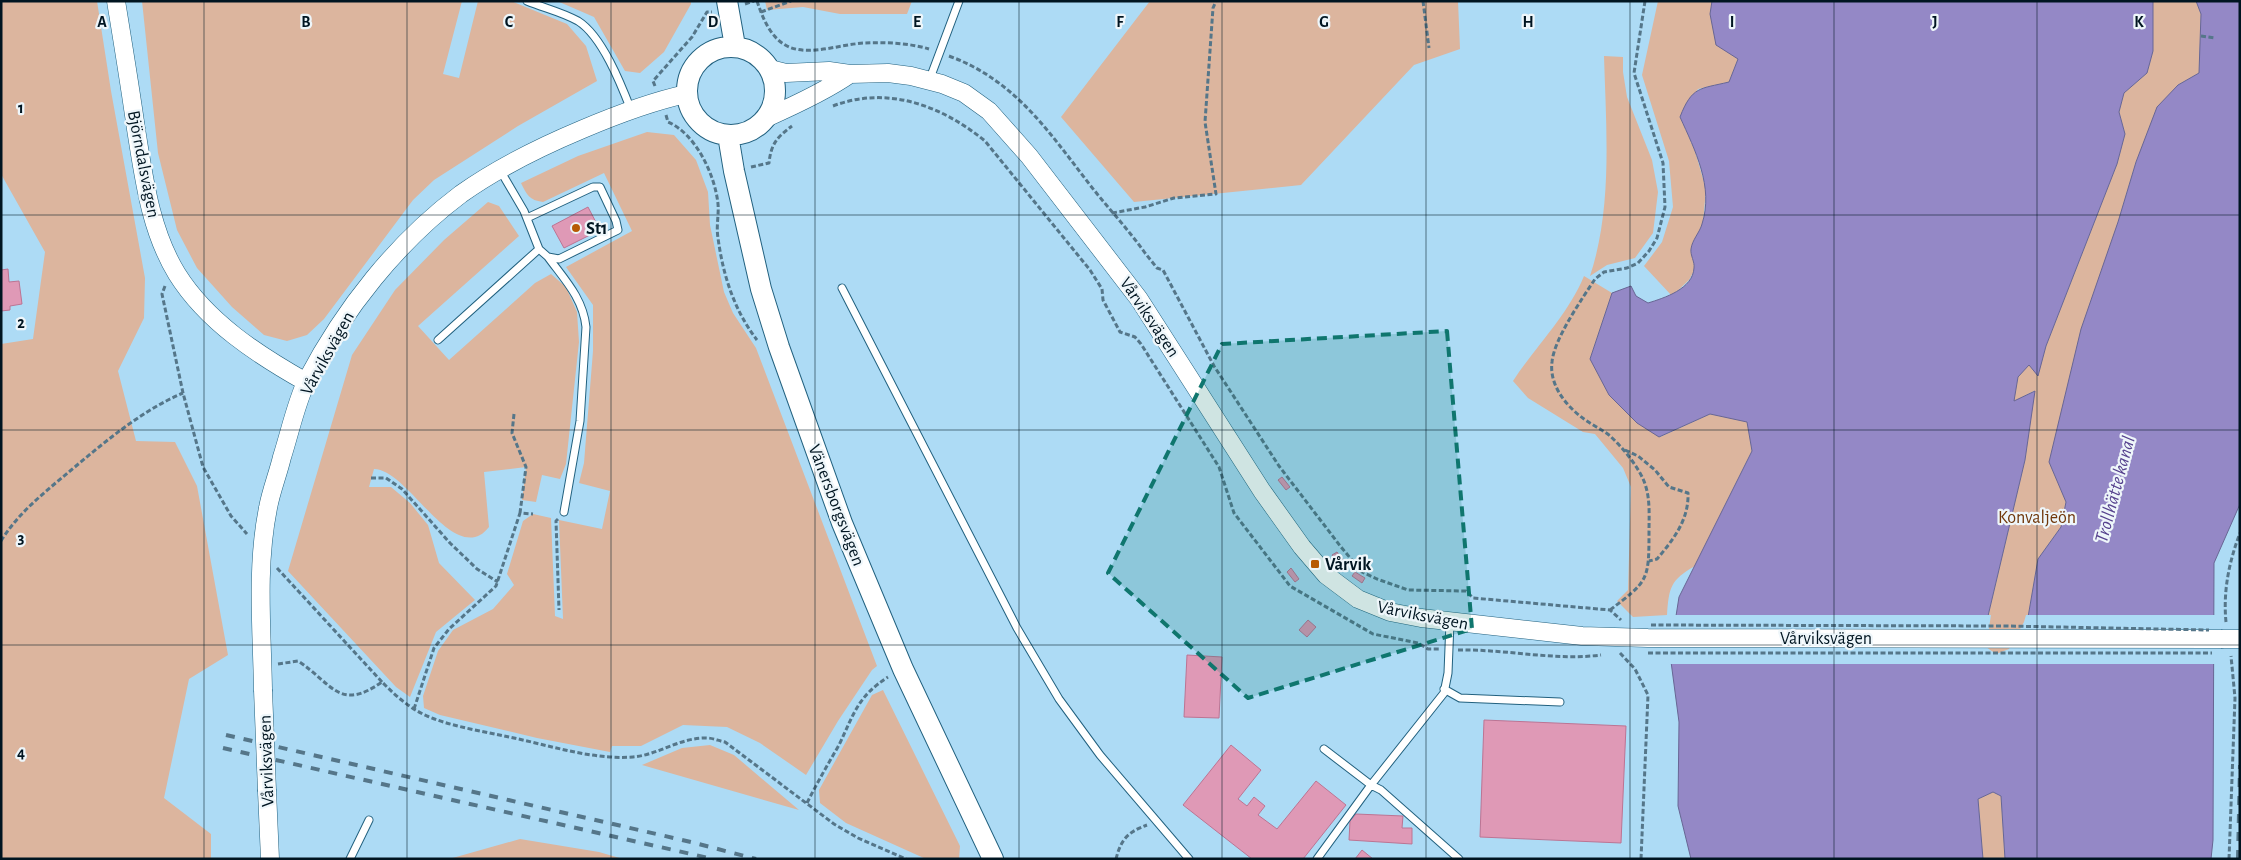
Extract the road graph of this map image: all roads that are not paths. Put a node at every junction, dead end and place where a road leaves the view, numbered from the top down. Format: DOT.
graph roads {
  1 [pos="116,1"];
  2 [pos="527,1"];
  3 [pos="959,1"];
  4 [pos="717,4"];
  5 [pos="734,46"];
  6 [pos="770,70"];
  7 [pos="850,74"];
  8 [pos="929,81"];
  9 [pos="686,94"];
  10 [pos="631,110"];
  11 [pos="766,118"];
  12 [pos="728,135"];
  13 [pos="500,169"];
  14 [pos="527,218"];
  15 [pos="539,250"];
  16 [pos="548,257"];
  17 [pos="842,288"];
  18 [pos="438,340"];
  19 [pos="306,382"];
  20 [pos="564,512"];
  21 [pos="1450,622"];
  22 [pos="2226,642"];
  23 [pos="1444,689"];
  24 [pos="1560,702"];
  25 [pos="1324,749"];
  26 [pos="1371,785"];
  27 [pos="369,820"];
  28 [pos="270,859"];
  29 [pos="350,859"];
  30 [pos="993,859"];
  31 [pos="1190,859"];
  32 [pos="1317,859"];
  33 [pos="1459,859"];
  1 -- 19 [label="street, Björndalsvägen"];
  2 -- 10 [label="lane"];
  3 -- 8 [label="lane"];
  4 -- 5 [label="main road"];
  5 -- 6 [label="main road"];
  5 -- 9 [label="main road"];
  6 -- 7 [label="street, Vårviksvägen"];
  6 -- 11 [label="main road"];
  7 -- 8 [label="street, Vårviksvägen"];
  7 -- 11 [label="street"];
  8 -- 21 [label="street, Vårviksvägen"];
  9 -- 10 [label="street, Vårviksvägen"];
  9 -- 12 [label="main road"];
  10 -- 13 [label="street, Vårviksvägen"];
  11 -- 12 [label="main road"];
  12 -- 30 [label="main road, Vänersborgsvägen"];
  13 -- 14 [label="lane"];
  13 -- 19 [label="street, Vårviksvägen"];
  14 -- 15 [label="lane"];
  14 -- 16 [label="lane"];
  15 -- 16 [label="lane"];
  15 -- 18 [label="lane"];
  16 -- 20 [label="lane"];
  17 -- 31 [label="lane"];
  19 -- 28 [label="street, Vårviksvägen, bridge"];
  21 -- 22 [label="street, Vårviksvägen"];
  21 -- 23 [label="lane"];
  23 -- 24 [label="lane"];
  23 -- 26 [label="lane"];
  25 -- 26 [label="lane"];
  26 -- 32 [label="lane"];
  26 -- 33 [label="lane"];
  27 -- 29 [label="lane"];
}
